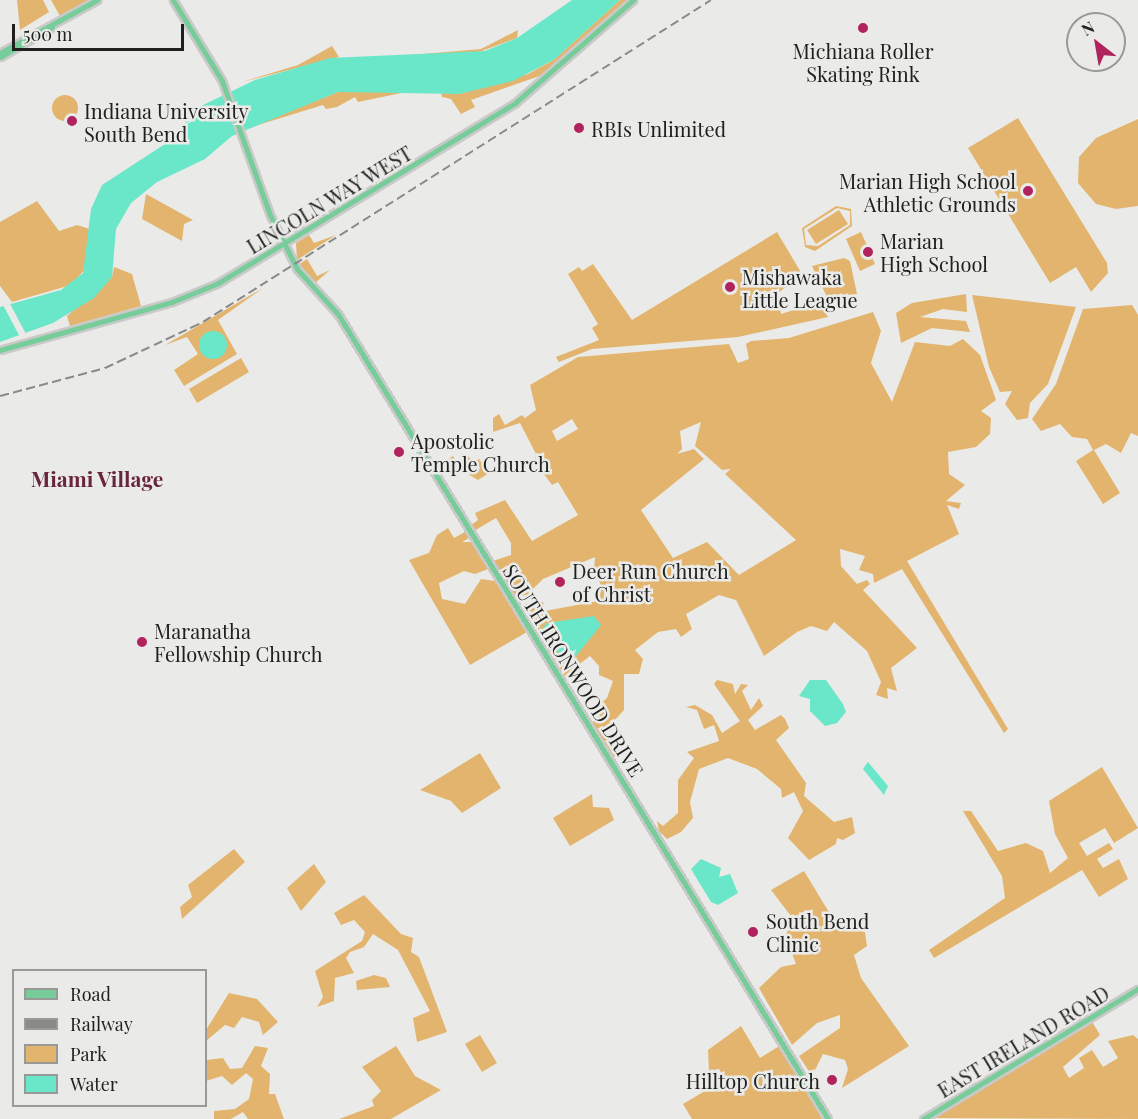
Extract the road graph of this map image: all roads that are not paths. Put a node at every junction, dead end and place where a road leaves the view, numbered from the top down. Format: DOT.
graph roads {
  1 [pos="97,0"];
  2 [pos="172,0"];
  3 [pos="633,0"];
  4 [pos="0,55"];
  5 [pos="284,245"];
  6 [pos="0,350"];
  7 [pos="1138,989"];
  8 [pos="828,1119"];
  9 [pos="923,1119"];
  1 -- 4 [label="main road"];
  2 -- 5 [label="main road, SOUTH IRONWOOD DRIVE"];
  3 -- 5 [label="main road, LINCOLN WAY WEST"];
  5 -- 6 [label="main road, LINCOLN WAY WEST"];
  5 -- 8 [label="main road, SOUTH IRONWOOD DRIVE"];
  7 -- 9 [label="main road, EAST IRELAND ROAD"];
}
